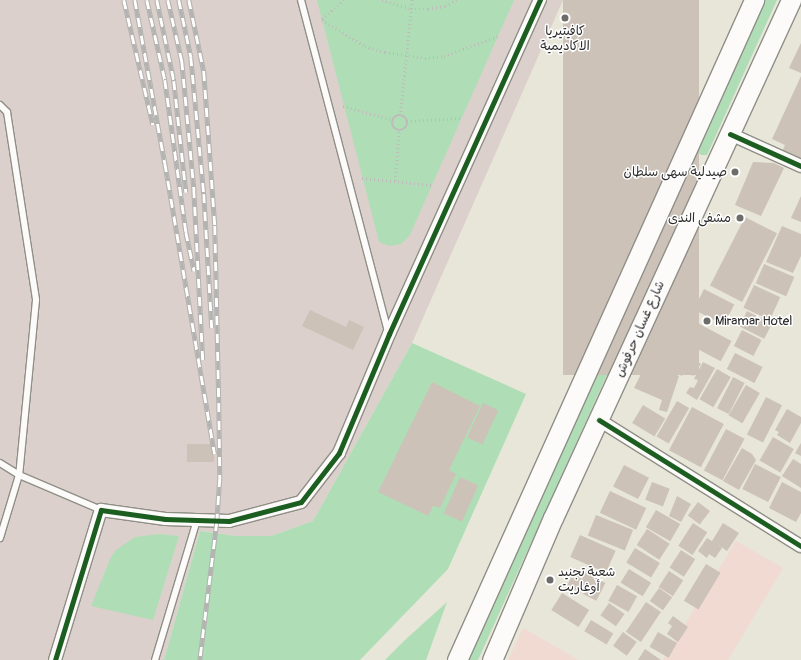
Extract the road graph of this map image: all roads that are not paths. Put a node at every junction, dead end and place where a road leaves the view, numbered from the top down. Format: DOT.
graph roads {
  1 [pos="301,0"];
  2 [pos="540,0"];
  3 [pos="754,0"];
  4 [pos="791,0"];
  5 [pos="0,105"];
  6 [pos="730,134"];
  7 [pos="682,160"];
  8 [pos="801,166"];
  9 [pos="711,172"];
  10 [pos="389,334"];
  11 [pos="598,420"];
  12 [pos="0,463"];
  13 [pos="19,475"];
  14 [pos="101,510"];
  15 [pos="197,520"];
  16 [pos="0,538"];
  17 [pos="801,546"];
  18 [pos="55,660"];
  19 [pos="155,660"];
  20 [pos="457,660"];
  21 [pos="492,660"];
  1 -- 10 [label="lane"];
  2 -- 10 [label="street"];
  3 -- 7 [label="main road"];
  4 -- 6 [label="main road, شارع غسان حرفوش"];
  5 -- 13 [label="lane"];
  6 -- 8 [label="street"];
  6 -- 9 [label="main road, شارع غسان حرفوش"];
  7 -- 9 [label="main road"];
  7 -- 20 [label="main road"];
  9 -- 11 [label="main road, شارع غسان حرفوش"];
  10 -- 15 [label="street"];
  11 -- 17 [label="street"];
  11 -- 21 [label="main road, شارع غسان حرفوش"];
  12 -- 13 [label="lane"];
  13 -- 14 [label="lane"];
  13 -- 16 [label="lane"];
  14 -- 15 [label="street"];
  14 -- 18 [label="street"];
  15 -- 19 [label="lane"];
}
